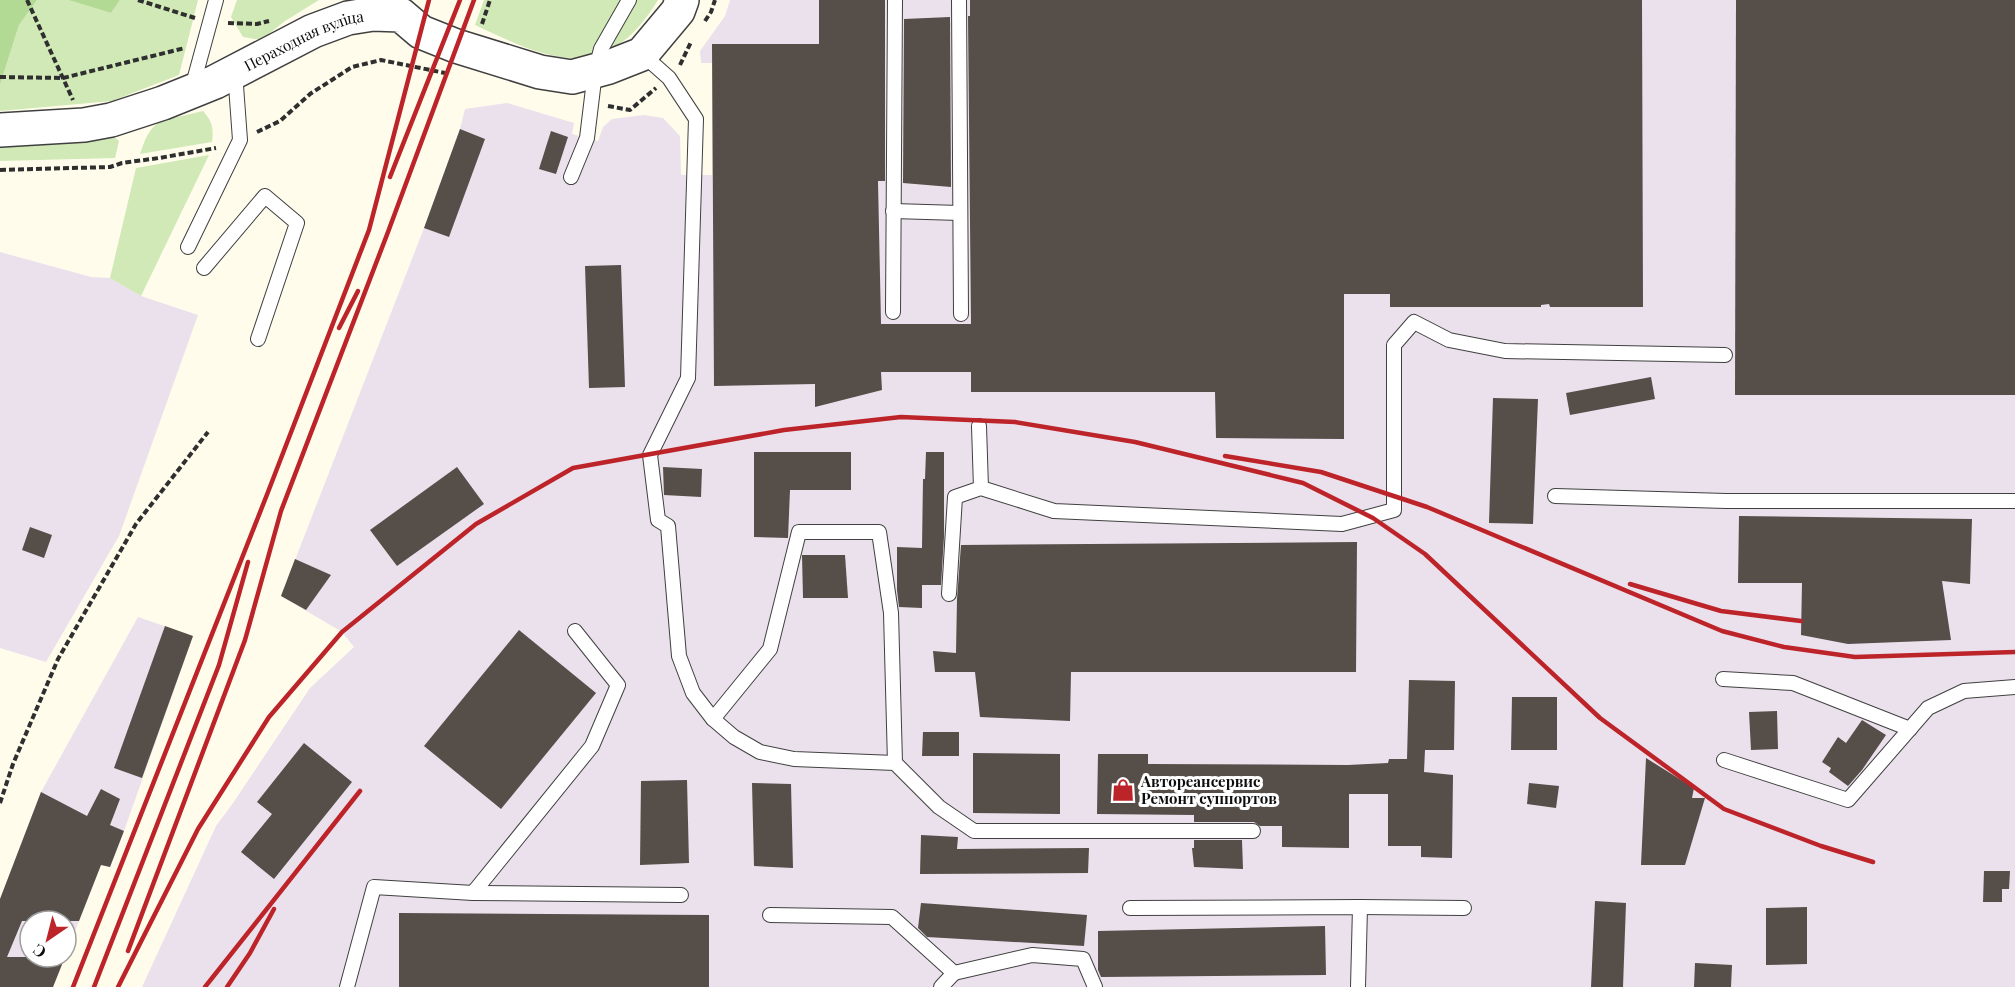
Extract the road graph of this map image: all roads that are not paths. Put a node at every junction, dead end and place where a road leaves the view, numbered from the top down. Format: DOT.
graph roads {
  1 [pos="216,0"];
  2 [pos="629,0"];
  3 [pos="895,0"];
  4 [pos="959,0"];
  5 [pos="693,11"];
  6 [pos="642,54"];
  7 [pos="235,72"];
  8 [pos="595,72"];
  9 [pos="190,93"];
  10 [pos="0,130"];
  11 [pos="571,177"];
  12 [pos="893,211"];
  13 [pos="960,213"];
  14 [pos="188,247"];
  15 [pos="204,268"];
  16 [pos="893,312"];
  17 [pos="961,314"];
  18 [pos="258,339"];
  19 [pos="1725,356"];
  20 [pos="979,426"];
  21 [pos="981,488"];
  22 [pos="1555,496"];
  23 [pos="2015,501"];
  24 [pos="949,594"];
  25 [pos="575,631"];
  26 [pos="1723,679"];
  27 [pos="2015,687"];
  28 [pos="713,719"];
  29 [pos="1910,729"];
  30 [pos="1724,760"];
  31 [pos="895,763"];
  32 [pos="1252,831"];
  33 [pos="473,893"];
  34 [pos="681,895"];
  35 [pos="1360,907"];
  36 [pos="1130,908"];
  37 [pos="1464,908"];
  38 [pos="771,915"];
  39 [pos="954,973"];
  40 [pos="347,987"];
  41 [pos="940,987"];
  42 [pos="1095,987"];
  43 [pos="1358,987"];
  1 -- 9 [label="lane"];
  2 -- 8 [label="lane"];
  3 -- 12 [label="lane"];
  4 -- 13 [label="lane"];
  5 -- 6 [label="street, Пераходная вуліца"];
  6 -- 8 [label="street, Пераходная вуліца"];
  6 -- 28 [label="lane"];
  7 -- 8 [label="street, Пераходная вуліца"];
  7 -- 9 [label="street, Пераходная вуліца"];
  7 -- 14 [label="lane"];
  8 -- 11 [label="lane"];
  9 -- 10 [label="street, Пераходная вуліца"];
  12 -- 13 [label="lane"];
  12 -- 16 [label="lane"];
  13 -- 17 [label="lane"];
  15 -- 18 [label="lane"];
  19 -- 21 [label="lane"];
  20 -- 21 [label="lane"];
  21 -- 24 [label="lane"];
  22 -- 23 [label="lane"];
  25 -- 33 [label="lane"];
  26 -- 29 [label="lane"];
  27 -- 29 [label="lane"];
  28 -- 31 [label="lane"];
  28 -- 31 [label="lane"];
  29 -- 30 [label="lane"];
  31 -- 32 [label="lane"];
  33 -- 34 [label="lane"];
  33 -- 40 [label="lane"];
  35 -- 36 [label="lane"];
  35 -- 37 [label="lane"];
  35 -- 43 [label="lane"];
  38 -- 39 [label="lane"];
  39 -- 41 [label="lane"];
  39 -- 42 [label="lane"];
}
